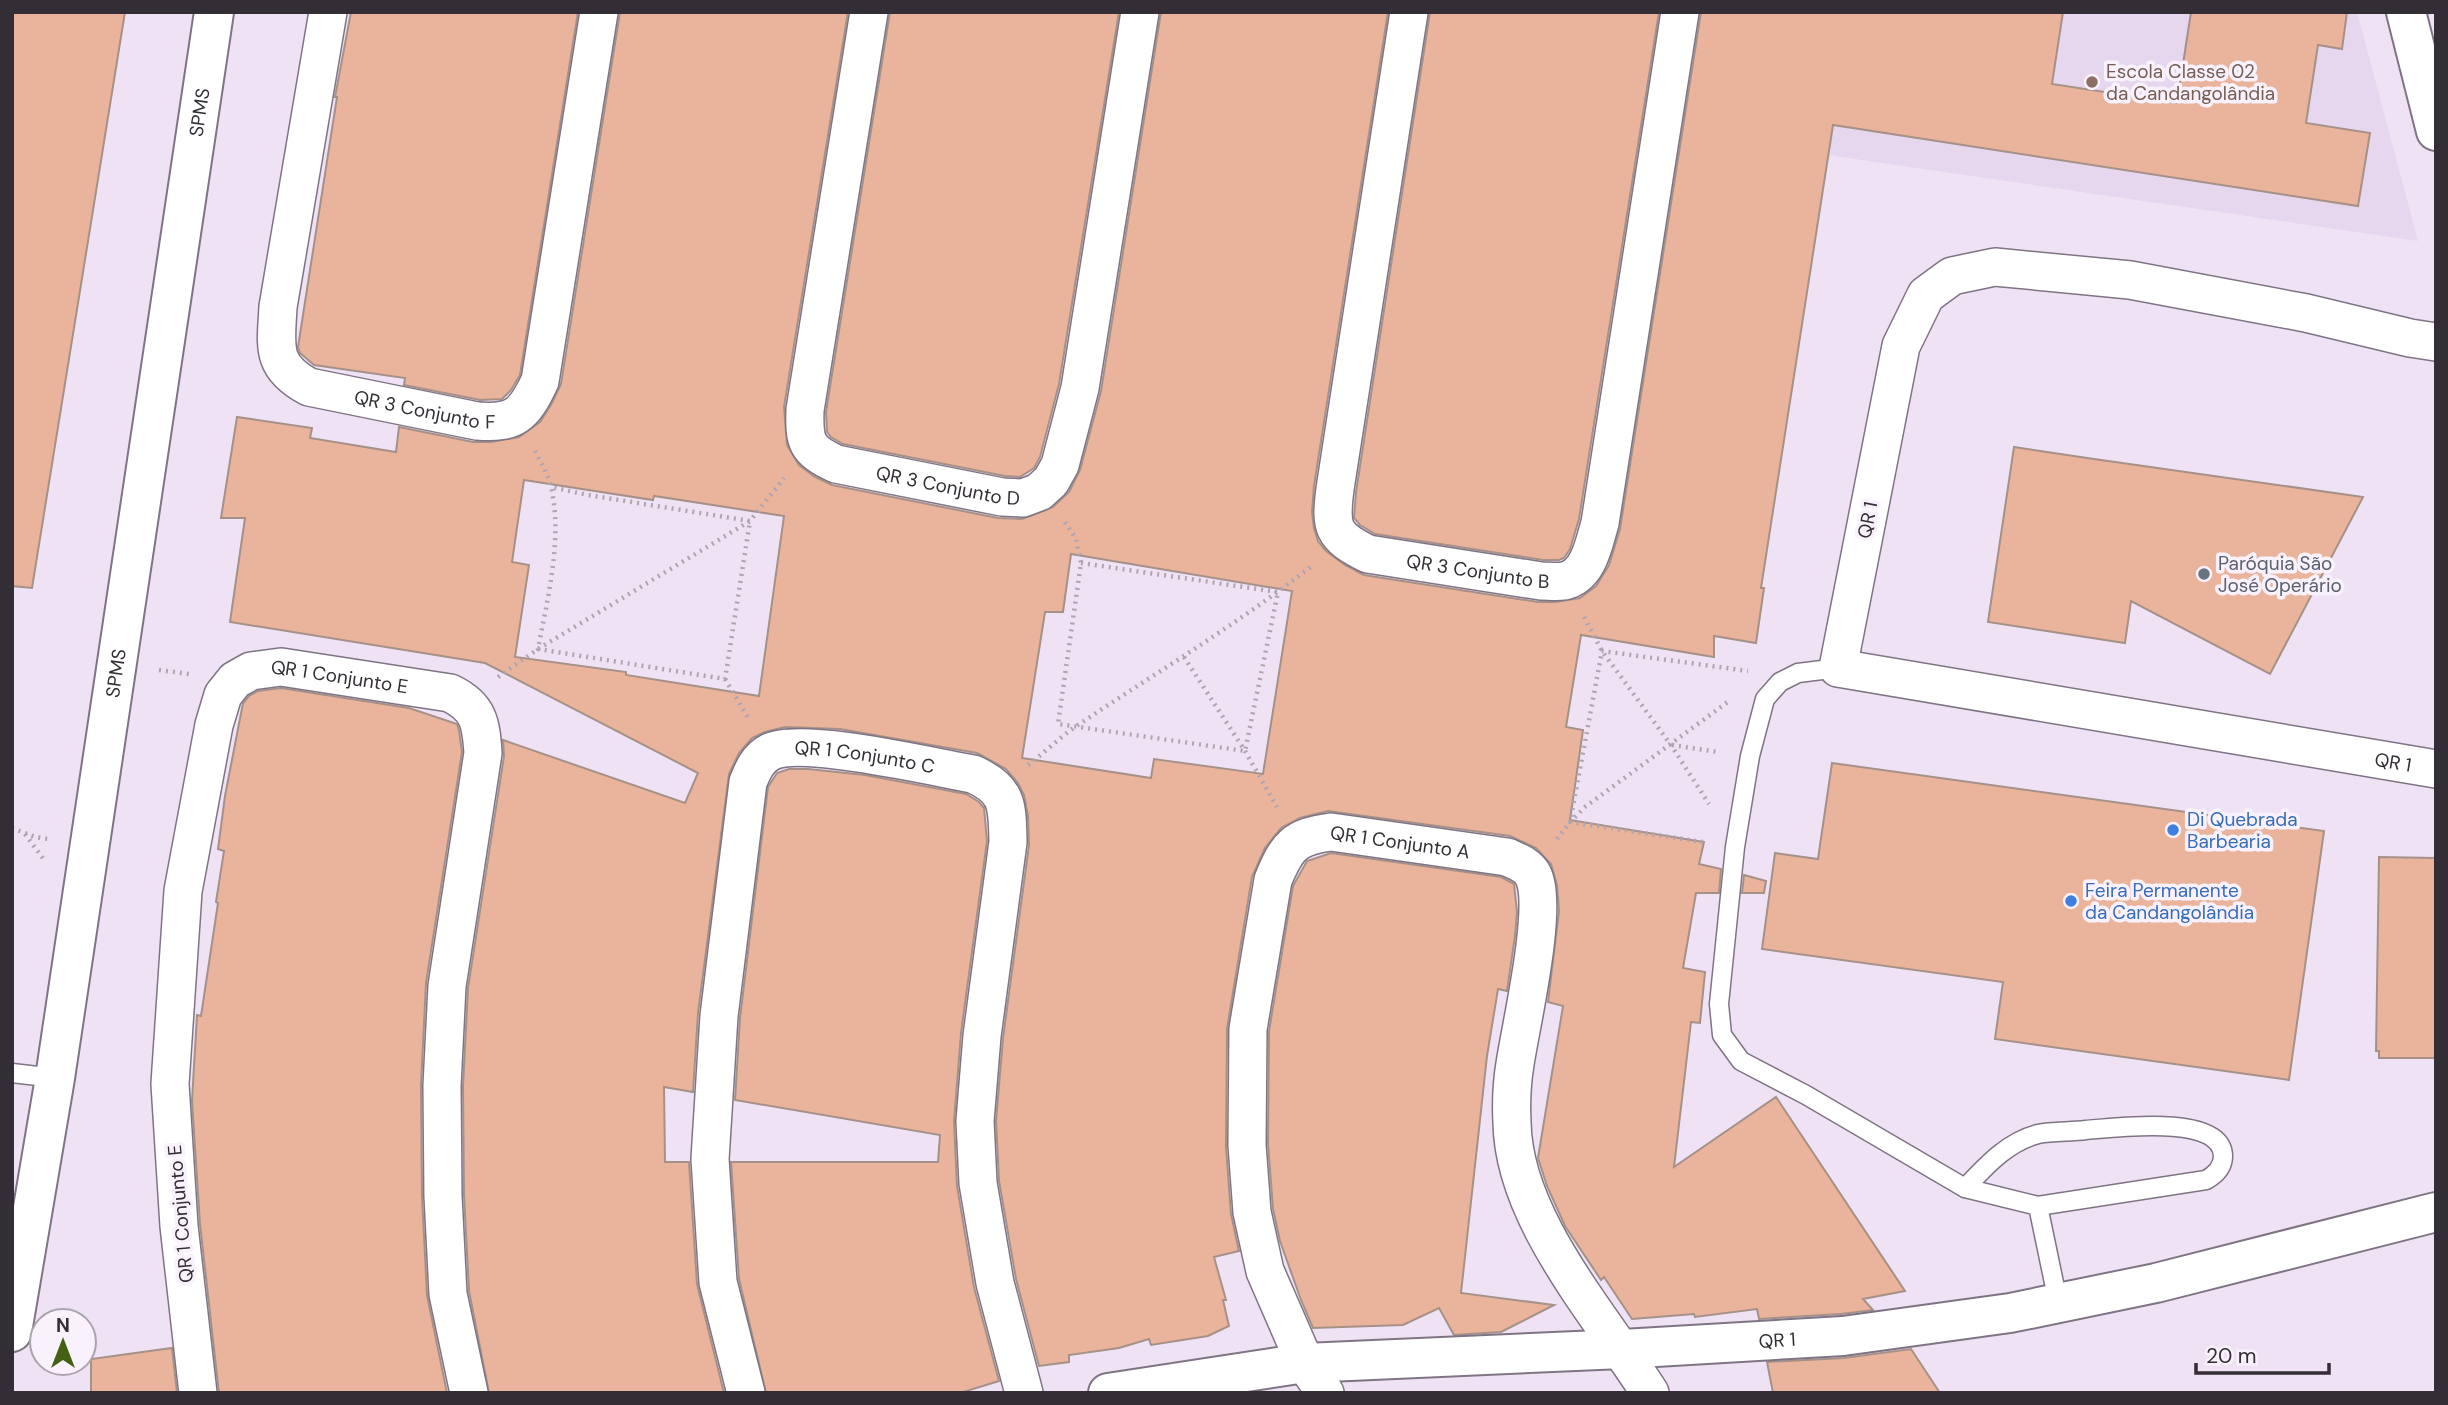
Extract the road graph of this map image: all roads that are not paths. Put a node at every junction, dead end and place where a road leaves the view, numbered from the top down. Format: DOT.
graph roads {
  1 [pos="214,12"];
  2 [pos="328,12"];
  3 [pos="599,12"];
  4 [pos="869,12"];
  5 [pos="1140,12"];
  6 [pos="1409,12"];
  7 [pos="1680,12"];
  8 [pos="2406,12"];
  9 [pos="2436,131"];
  10 [pos="2436,342"];
  11 [pos="1838,668"];
  12 [pos="2436,769"];
  13 [pos="12,1073"];
  14 [pos="55,1078"];
  15 [pos="1965,1188"];
  16 [pos="2038,1206"];
  17 [pos="2436,1212"];
  18 [pos="2058,1303"];
  19 [pos="12,1332"];
  20 [pos="1622,1349"];
  21 [pos="1315,1378"];
  22 [pos="198,1393"];
  23 [pos="469,1393"];
  24 [pos="746,1393"];
  25 [pos="1024,1393"];
  26 [pos="1108,1393"];
  27 [pos="1650,1393"];
  1 -- 14 [label="street, SPMS"];
  2 -- 3 [label="street, QR 3 Conjunto F"];
  4 -- 5 [label="street, QR 3 Conjunto D"];
  6 -- 7 [label="street, QR 3 Conjunto B"];
  8 -- 9 [label="street"];
  10 -- 11 [label="street, QR 1"];
  11 -- 12 [label="street, QR 1"];
  11 -- 15 [label="lane"];
  13 -- 14 [label="lane"];
  14 -- 19 [label="street, SPMS"];
  15 -- 16 [label="lane"];
  15 -- 16 [label="lane"];
  16 -- 18 [label="lane"];
  17 -- 18 [label="street, QR 1"];
  18 -- 20 [label="street, QR 1"];
  20 -- 21 [label="street, QR 1"];
  20 -- 21 [label="street, QR 1 Conjunto A"];
  20 -- 27 [label="street"];
  21 -- 26 [label="street, QR 1"];
  22 -- 23 [label="street, QR 1 Conjunto E"];
  24 -- 25 [label="street, QR 1 Conjunto C"];
}
